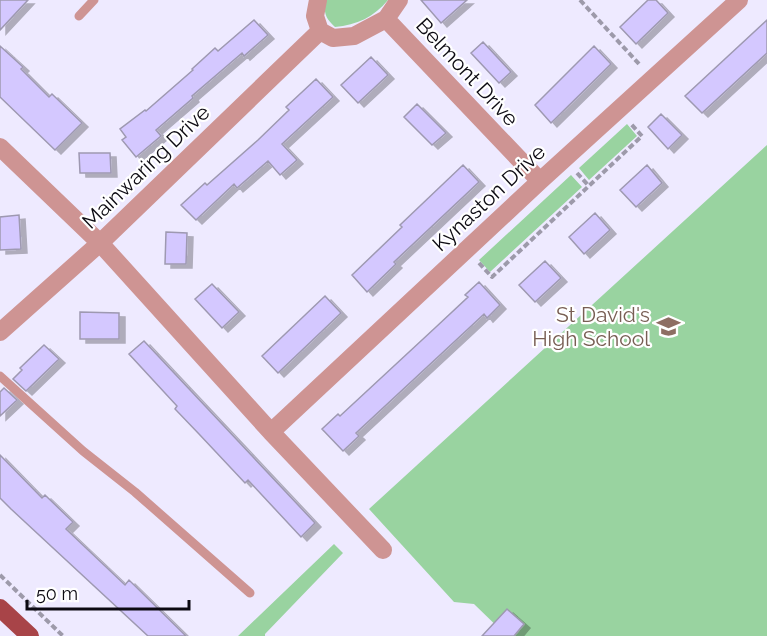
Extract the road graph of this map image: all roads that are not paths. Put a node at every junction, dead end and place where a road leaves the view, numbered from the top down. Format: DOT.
graph roads {
  1 [pos="94,0"];
  2 [pos="318,0"];
  3 [pos="399,0"];
  4 [pos="739,0"];
  5 [pos="79,16"];
  6 [pos="386,19"];
  7 [pos="320,31"];
  8 [pos="0,147"];
  9 [pos="540,181"];
  10 [pos="100,243"];
  11 [pos="0,332"];
  12 [pos="0,376"];
  13 [pos="271,432"];
  14 [pos="383,550"];
  15 [pos="250,593"];
  16 [pos="0,608"];
  17 [pos="30,636"];
  1 -- 5 [label="lane"];
  2 -- 7 [label="street"];
  3 -- 6 [label="street"];
  4 -- 9 [label="street, Kynaston Drive"];
  6 -- 7 [label="street"];
  6 -- 9 [label="street, Belmont Drive"];
  7 -- 10 [label="street, Mainwaring Drive"];
  8 -- 10 [label="street"];
  9 -- 13 [label="street, Kynaston Drive"];
  10 -- 11 [label="street, Mainwaring Drive"];
  10 -- 13 [label="street"];
  12 -- 15 [label="lane"];
  13 -- 14 [label="street"];
  16 -- 17 [label="main road"];
}
